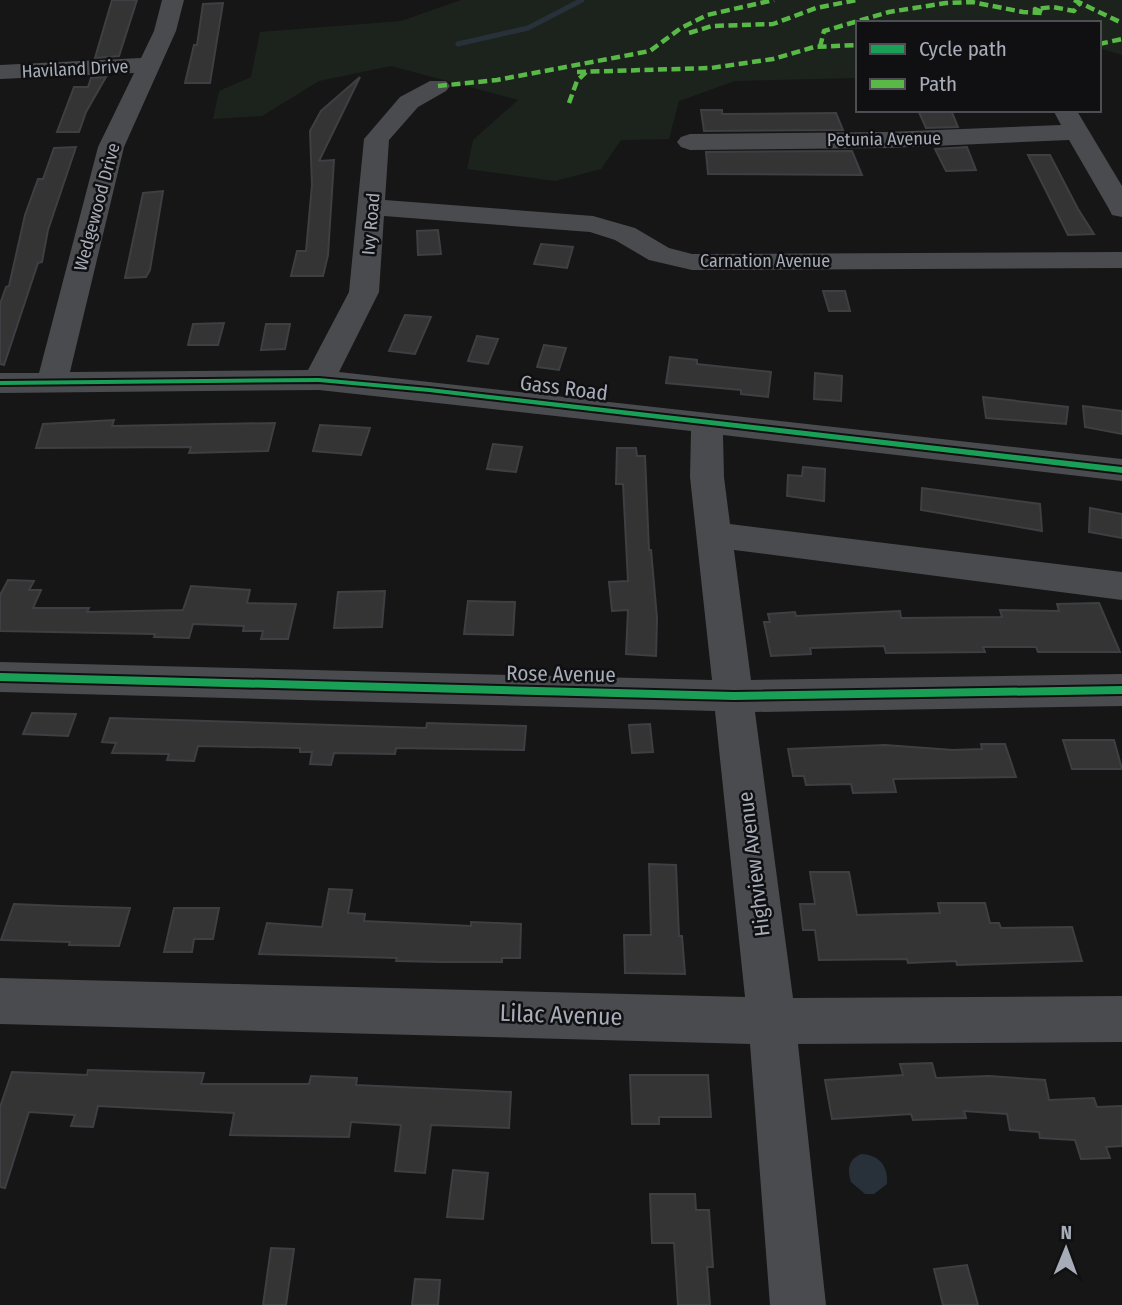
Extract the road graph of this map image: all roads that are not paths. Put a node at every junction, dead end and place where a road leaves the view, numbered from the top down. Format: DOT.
graph roads {
  1 [pos="173,0"];
  2 [pos="150,65"];
  3 [pos="0,72"];
  4 [pos="438,86"];
  5 [pos="1071,121"];
  6 [pos="691,142"];
  7 [pos="374,207"];
  8 [pos="1122,209"];
  9 [pos="1122,260"];
  10 [pos="319,380"];
  11 [pos="52,381"];
  12 [pos="0,383"];
  13 [pos="707,423"];
  14 [pos="1122,470"];
  15 [pos="715,535"];
  16 [pos="1122,586"];
  17 [pos="0,677"];
  18 [pos="1122,690"];
  19 [pos="734,696"];
  20 [pos="0,1001"];
  21 [pos="1122,1019"];
  22 [pos="772,1021"];
  23 [pos="798,1305"];
  1 -- 2 [label="street, Wedgewood Drive"];
  2 -- 3 [label="street, Haviland Drive"];
  2 -- 11 [label="street, Wedgewood Drive"];
  4 -- 7 [label="street, Ivy Road"];
  5 -- 6 [label="street, Petunia Avenue"];
  5 -- 8 [label="street"];
  7 -- 9 [label="street, Carnation Avenue"];
  7 -- 10 [label="street, Ivy Road"];
  10 -- 11 [label="street, Gass Road"];
  10 -- 13 [label="street, Gass Road"];
  11 -- 12 [label="street, Gass Road"];
  13 -- 14 [label="street, Gass Road"];
  13 -- 15 [label="street, Highview Avenue"];
  15 -- 16 [label="street"];
  15 -- 19 [label="street, Highview Avenue"];
  17 -- 19 [label="street, Rose Avenue"];
  18 -- 19 [label="street, Rose Avenue"];
  19 -- 22 [label="street, Highview Avenue"];
  20 -- 22 [label="street, Lilac Avenue"];
  21 -- 22 [label="street, Lilac Avenue"];
  22 -- 23 [label="street, Highview Avenue"];
}
